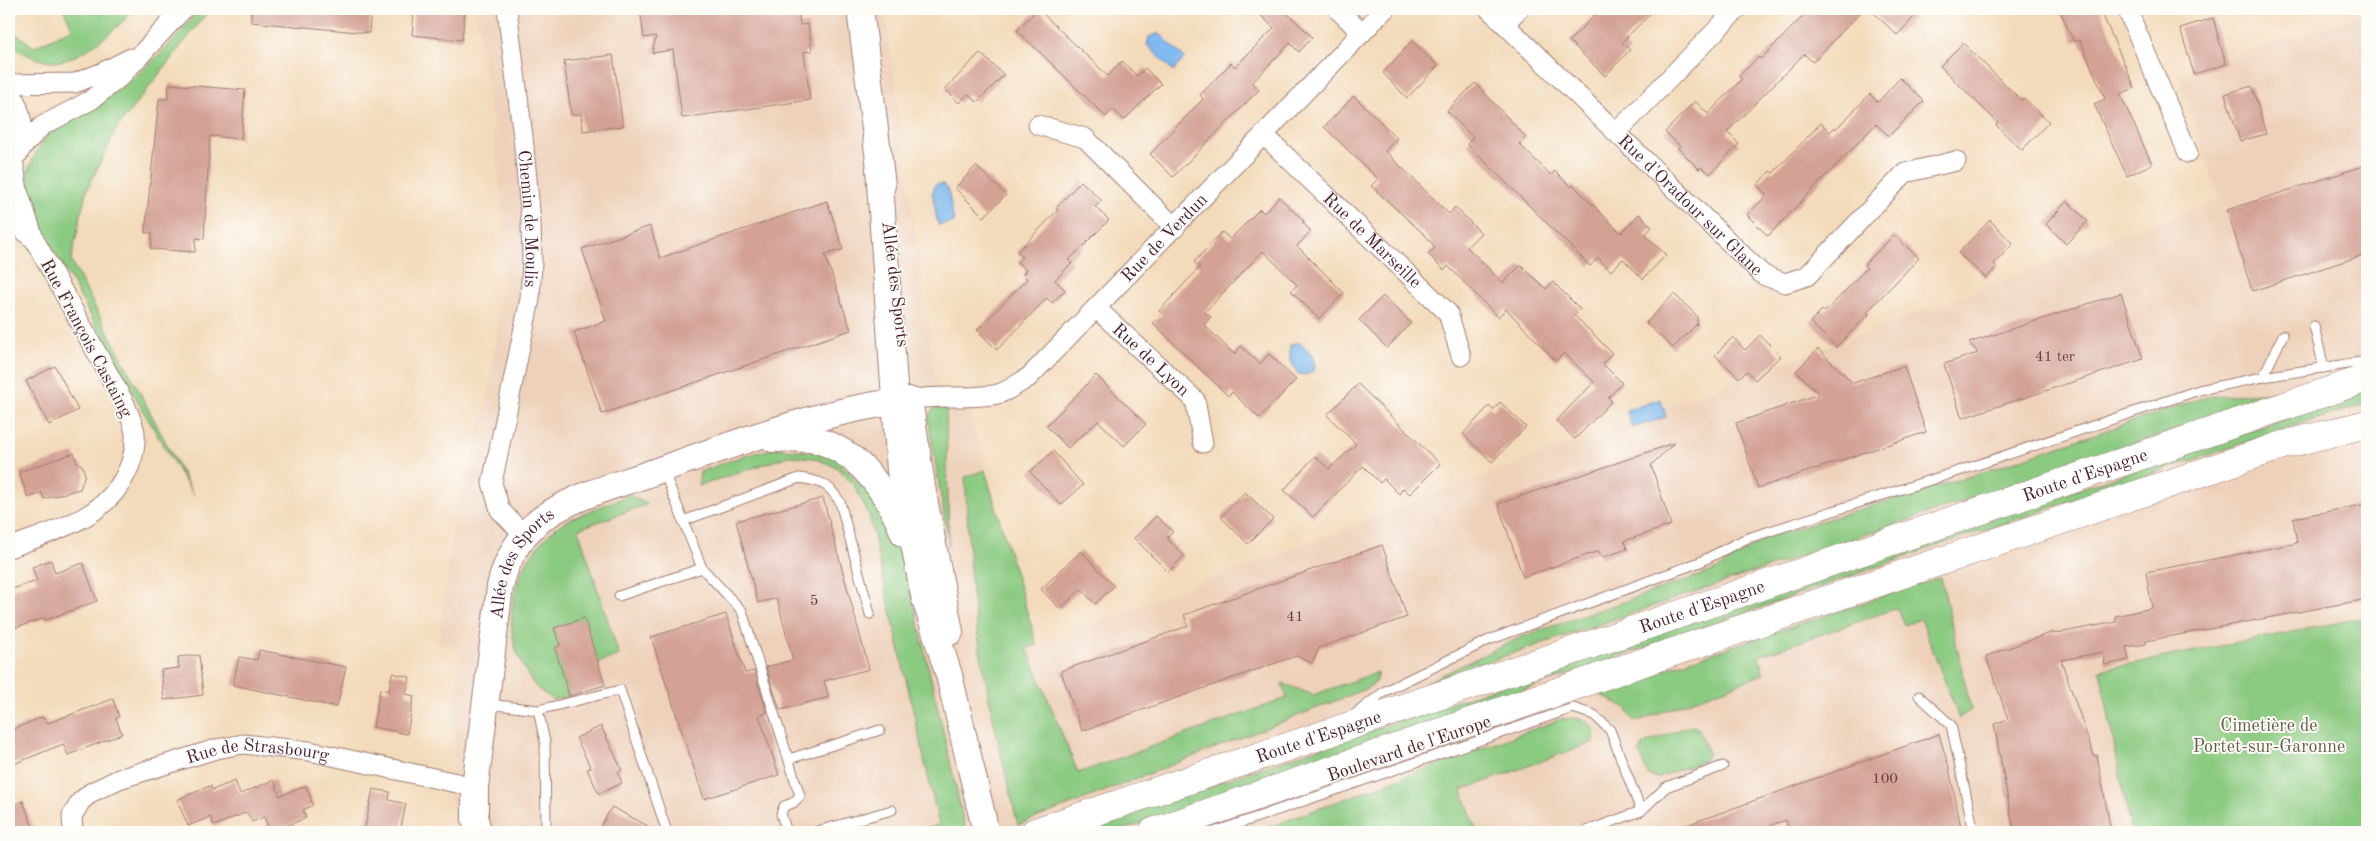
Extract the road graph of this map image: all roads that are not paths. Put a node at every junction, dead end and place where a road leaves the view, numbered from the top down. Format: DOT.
graph roads {
  1 [pos="183,9"];
  2 [pos="507,9"];
  3 [pos="860,9"];
  4 [pos="1337,9"];
  5 [pos="1385,9"];
  6 [pos="1489,9"];
  7 [pos="1519,9"];
  8 [pos="1738,9"];
  9 [pos="2127,9"];
  10 [pos="1506,23"];
  11 [pos="1362,33"];
  12 [pos="141,52"];
  13 [pos="9,84"];
  14 [pos="9,91"];
  15 [pos="1038,125"];
  16 [pos="1617,132"];
  17 [pos="1264,135"];
  18 [pos="21,148"];
  19 [pos="2188,153"];
  20 [pos="1956,161"];
  21 [pos="11,168"];
  22 [pos="9,217"];
  23 [pos="1175,228"];
  24 [pos="34,239"];
  25 [pos="1097,309"];
  26 [pos="2314,326"];
  27 [pos="2283,335"];
  28 [pos="1461,356"];
  29 [pos="2367,362"];
  30 [pos="2324,368"];
  31 [pos="2263,377"];
  32 [pos="2367,378"];
  33 [pos="902,400"];
  34 [pos="2367,424"];
  35 [pos="753,438"];
  36 [pos="1202,443"];
  37 [pos="663,470"];
  38 [pos="683,521"];
  39 [pos="524,535"];
  40 [pos="9,548"];
  41 [pos="702,568"];
  42 [pos="619,596"];
  43 [pos="924,596"];
  44 [pos="870,614"];
  45 [pos="949,675"];
  46 [pos="1919,696"];
  47 [pos="485,704"];
  48 [pos="538,710"];
  49 [pos="880,730"];
  50 [pos="1335,730"];
  51 [pos="789,759"];
  52 [pos="1723,766"];
  53 [pos="475,787"];
  54 [pos="892,810"];
  55 [pos="1641,811"];
  56 [pos="73,832"];
  57 [pos="478,832"];
  58 [pos="546,832"];
  59 [pos="666,832"];
  60 [pos="787,832"];
  61 [pos="814,832"];
  62 [pos="986,832"];
  63 [pos="1035,832"];
  64 [pos="1153,832"];
  65 [pos="1214,832"];
  66 [pos="1584,832"];
  67 [pos="1974,832"];
  1 -- 12 [label="street"];
  2 -- 39 [label="street, Chemin de Moulis"];
  3 -- 33 [label="street, Allée des Sports"];
  4 -- 11 [label="street"];
  5 -- 11 [label="street, Rue de Verdun"];
  6 -- 10 [label="street, Rue d'Oradour sur Glane"];
  7 -- 10 [label="street"];
  8 -- 16 [label="street"];
  9 -- 19 [label="street"];
  10 -- 16 [label="street, Rue d'Oradour sur Glane"];
  11 -- 17 [label="street, Rue de Verdun"];
  12 -- 13 [label="street"];
  12 -- 18 [label="street"];
  14 -- 18 [label="street"];
  15 -- 23 [label="street"];
  16 -- 20 [label="street, Rue d'Oradour sur Glane"];
  17 -- 23 [label="street, Rue de Verdun"];
  17 -- 28 [label="street, Rue de Marseille"];
  18 -- 21 [label="street"];
  21 -- 24 [label="street, Rue François Castaing"];
  22 -- 24 [label="street, Rue François Castaing"];
  23 -- 25 [label="street, Rue de Verdun"];
  24 -- 40 [label="street, Rue François Castaing"];
  25 -- 33 [label="street, Rue de Verdun"];
  25 -- 36 [label="street, Rue de Lyon"];
  26 -- 30 [label="lane"];
  27 -- 31 [label="lane"];
  29 -- 30 [label="lane"];
  30 -- 31 [label="lane"];
  31 -- 50 [label="lane"];
  32 -- 50 [label="main road, Route d'Espagne"];
  33 -- 35 [label="street, Allée des Sports"];
  33 -- 43 [label="street"];
  33 -- 45 [label="street"];
  34 -- 64 [label="main road, Route d'Espagne"];
  35 -- 37 [label="street, Allée des Sports"];
  35 -- 43 [label="street, Allée des Sports"];
  37 -- 38 [label="lane"];
  37 -- 39 [label="street, Allée des Sports"];
  38 -- 41 [label="lane"];
  38 -- 44 [label="lane"];
  39 -- 47 [label="street, Allée des Sports"];
  41 -- 42 [label="lane"];
  41 -- 51 [label="lane"];
  43 -- 45 [label="street"];
  45 -- 62 [label="street"];
  46 -- 67 [label="lane"];
  47 -- 48 [label="lane"];
  47 -- 53 [label="street, Allée des Sports"];
  48 -- 58 [label="lane"];
  48 -- 59 [label="lane"];
  49 -- 51 [label="lane"];
  50 -- 63 [label="main road, Route d'Espagne"];
  51 -- 60 [label="lane"];
  52 -- 55 [label="lane"];
  53 -- 56 [label="street, Rue de Strasbourg"];
  53 -- 57 [label="street, Allée des Sports"];
  54 -- 61 [label="lane"];
  55 -- 65 [label="lane, Boulevard de l'Europe"];
  55 -- 66 [label="lane"];
}
